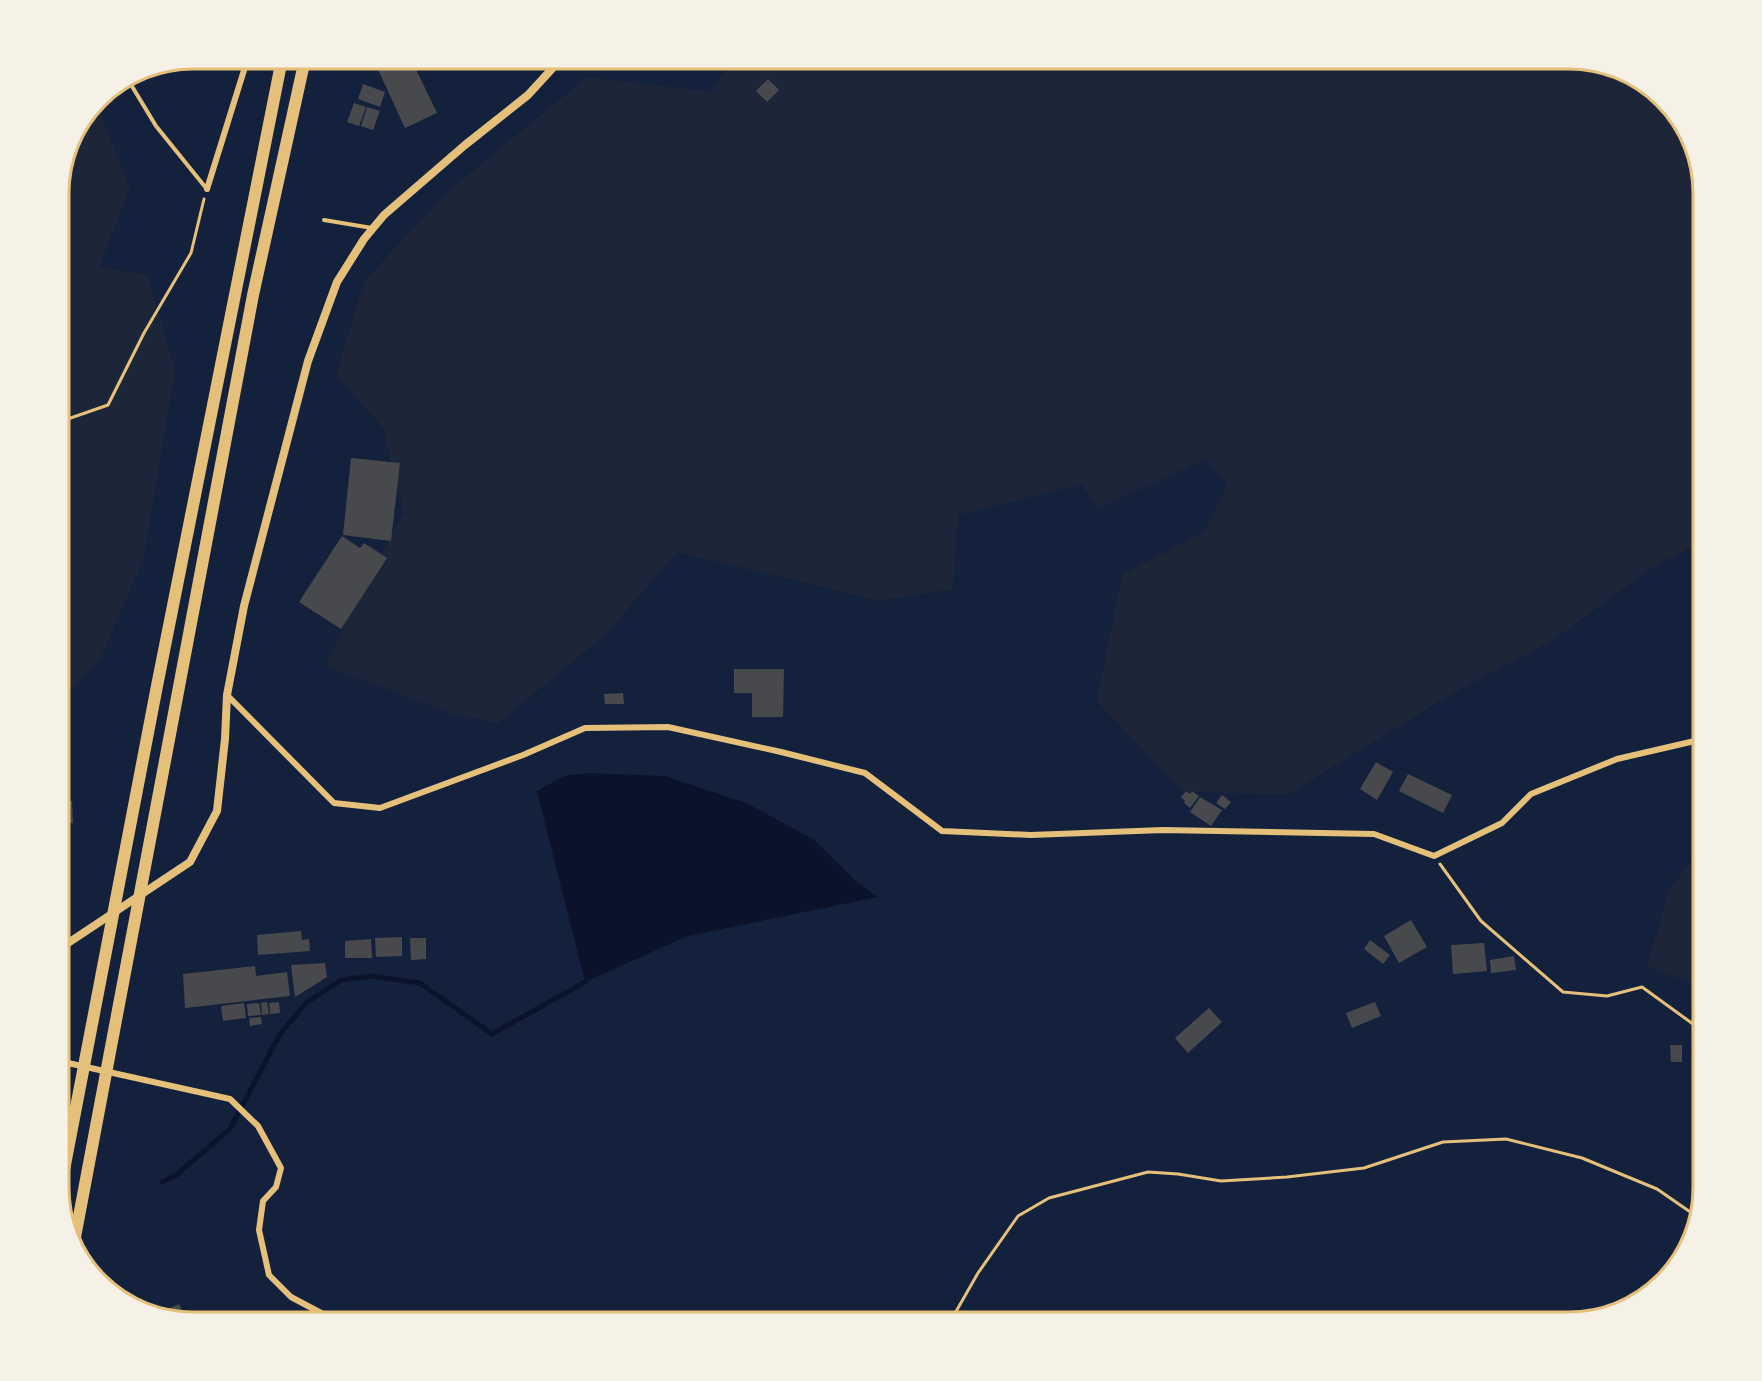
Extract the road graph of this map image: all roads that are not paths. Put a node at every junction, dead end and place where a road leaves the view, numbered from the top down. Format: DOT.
graph roads {
  1 [pos="244,69"];
  2 [pos="280,69"];
  3 [pos="303,69"];
  4 [pos="551,69"];
  5 [pos="132,86"];
  6 [pos="207,189"];
  7 [pos="324,220"];
  8 [pos="372,228"];
  9 [pos="228,694"];
  10 [pos="1693,741"];
  11 [pos="69,942"];
  12 [pos="69,1063"];
  13 [pos="69,1143"];
  14 [pos="76,1230"];
  15 [pos="318,1312"];
  1 -- 6 [label="street"];
  2 -- 13 [label="highway"];
  3 -- 14 [label="highway"];
  4 -- 8 [label="street"];
  5 -- 6 [label="lane"];
  7 -- 8 [label="lane"];
  8 -- 9 [label="street"];
  9 -- 10 [label="street"];
  9 -- 11 [label="street"];
  12 -- 15 [label="street"];
}
